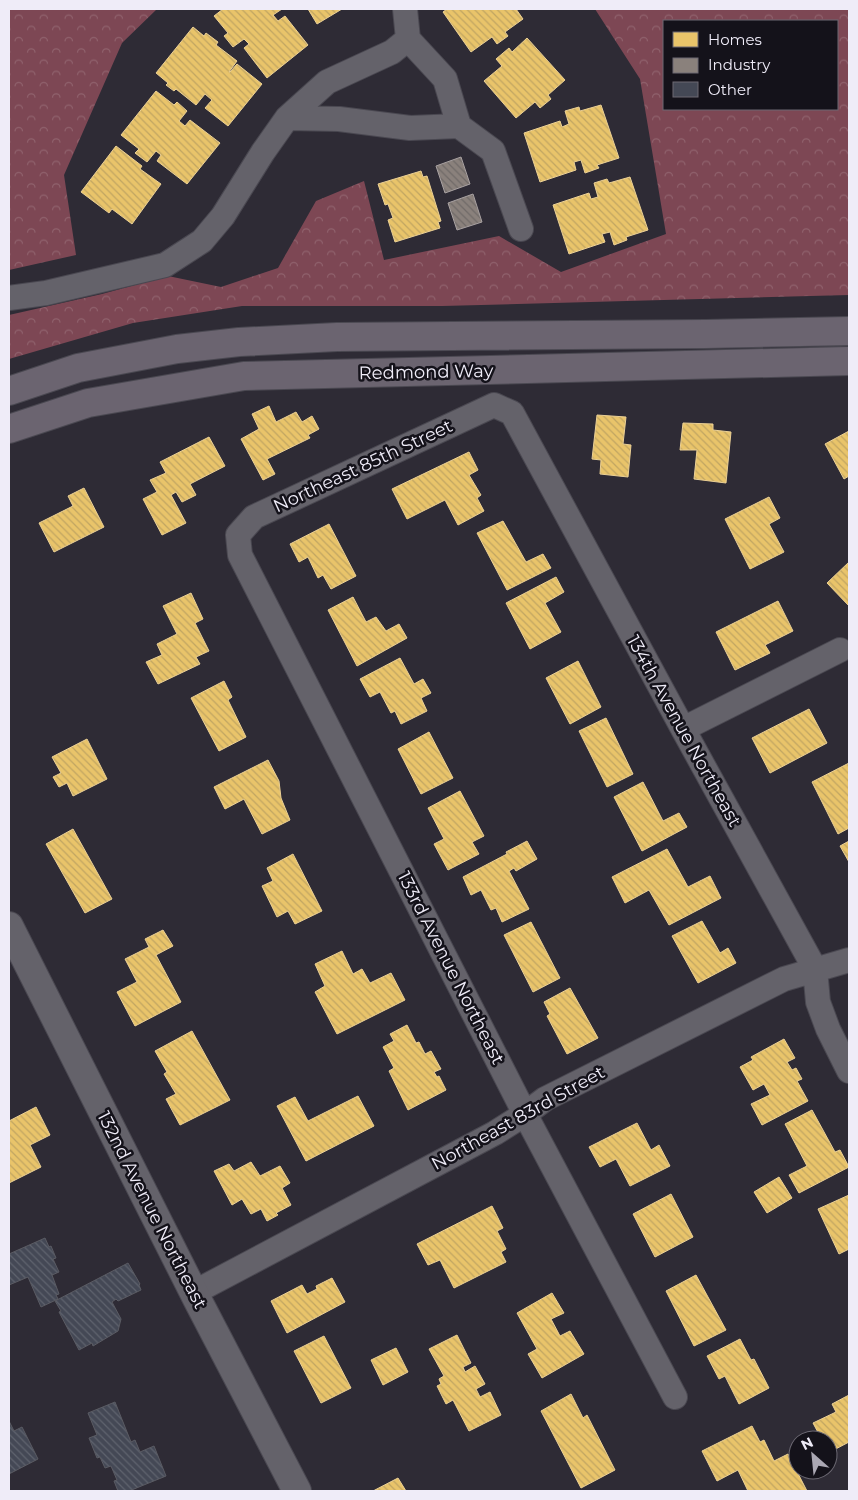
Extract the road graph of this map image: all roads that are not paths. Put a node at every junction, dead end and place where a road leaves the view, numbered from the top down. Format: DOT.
graph roads {
  1 [pos="405,9"];
  2 [pos="408,39"];
  3 [pos="287,118"];
  4 [pos="459,126"];
  5 [pos="521,229"];
  6 [pos="9,298"];
  7 [pos="849,331"];
  8 [pos="849,361"];
  9 [pos="9,391"];
  10 [pos="494,405"];
  11 [pos="9,429"];
  12 [pos="238,535"];
  13 [pos="840,650"];
  14 [pos="683,729"];
  15 [pos="9,926"];
  16 [pos="849,960"];
  17 [pos="815,969"];
  18 [pos="849,1071"];
  19 [pos="525,1114"];
  20 [pos="193,1292"];
  21 [pos="675,1397"];
  22 [pos="297,1491"];
  1 -- 2 [label="street"];
  2 -- 3 [label="street"];
  2 -- 4 [label="street"];
  3 -- 4 [label="street"];
  3 -- 6 [label="street"];
  4 -- 5 [label="street"];
  7 -- 9 [label="main road, Redmond Way"];
  8 -- 11 [label="main road, Redmond Way"];
  10 -- 12 [label="street, Northeast 85th Street"];
  10 -- 14 [label="street, 134th Avenue Northeast"];
  12 -- 19 [label="street, 133rd Avenue Northeast"];
  13 -- 14 [label="street"];
  14 -- 17 [label="street, 134th Avenue Northeast"];
  15 -- 20 [label="main road, 132nd Avenue Northeast"];
  16 -- 17 [label="street, Northeast 83rd Street"];
  17 -- 18 [label="street, 134th Avenue Northeast"];
  17 -- 19 [label="street, Northeast 83rd Street"];
  19 -- 20 [label="street, Northeast 83rd Street"];
  19 -- 21 [label="street, 133rd Avenue Northeast"];
  20 -- 22 [label="main road, 132nd Avenue Northeast"];
}
